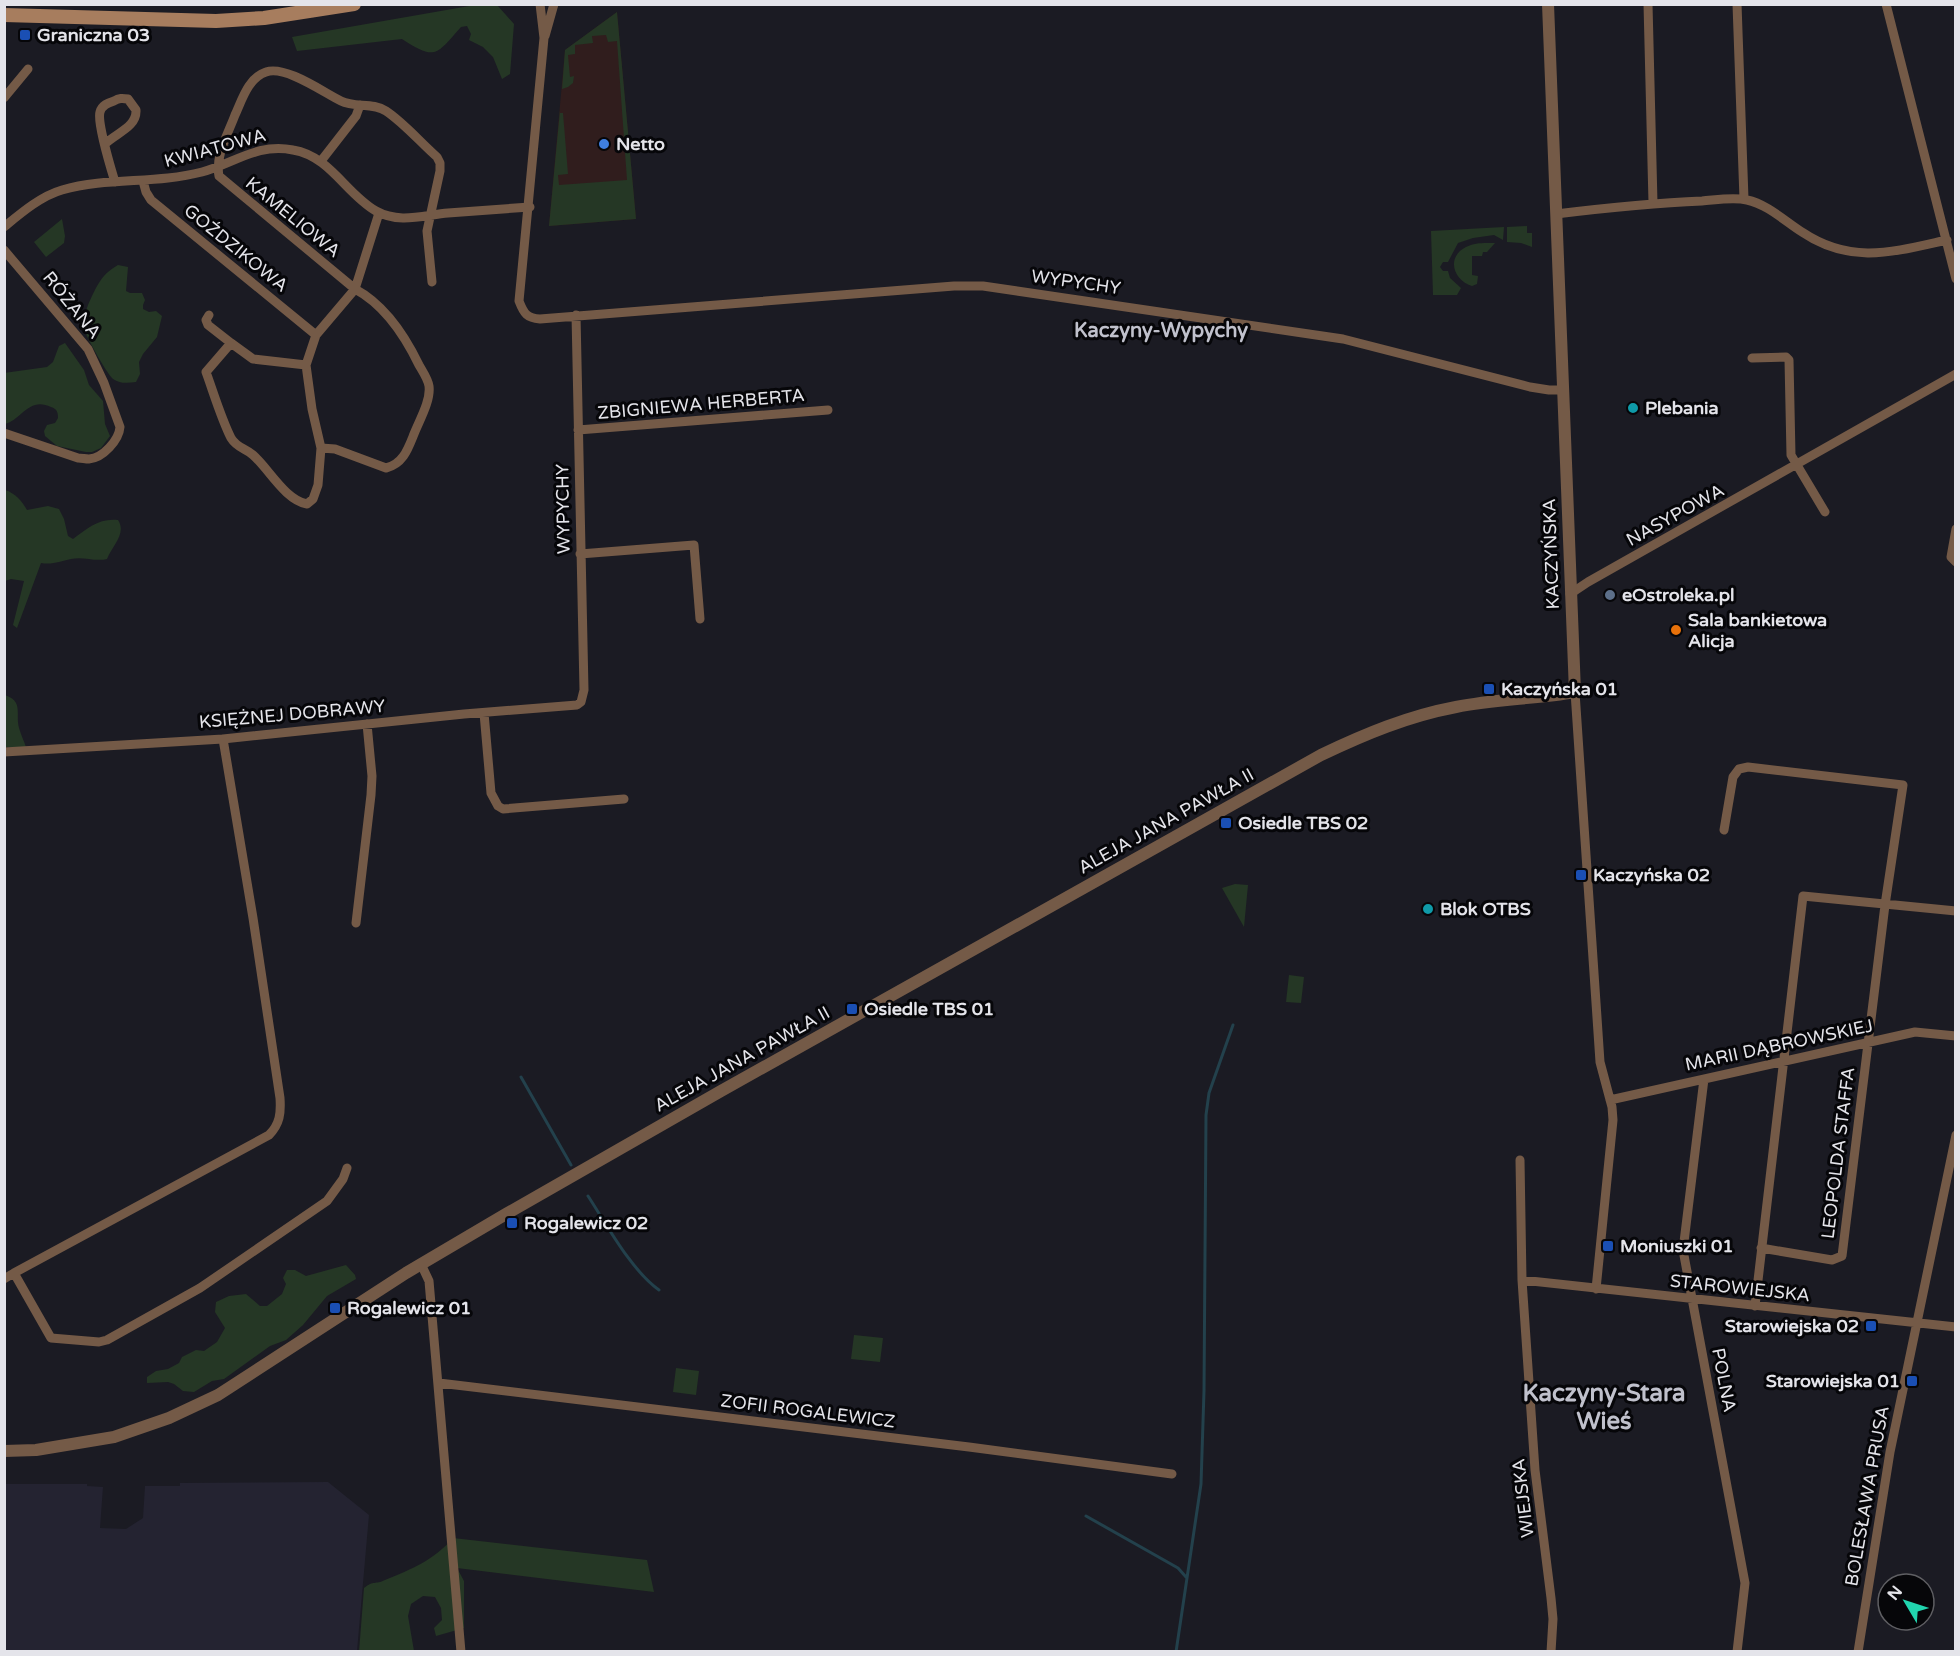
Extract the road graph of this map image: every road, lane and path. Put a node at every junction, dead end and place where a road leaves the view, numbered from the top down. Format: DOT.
graph roads {
  1 [pos="354,4"];
  2 [pos="540,4"];
  3 [pos="554,4"];
  4 [pos="1548,4"];
  5 [pos="1648,4"];
  6 [pos="1737,4"];
  7 [pos="1886,4"];
  8 [pos="4,15"];
  9 [pos="544,38"];
  10 [pos="28,69"];
  11 [pos="4,98"];
  12 [pos="360,105"];
  13 [pos="105,144"];
  14 [pos="321,161"];
  15 [pos="217,166"];
  16 [pos="143,181"];
  17 [pos="115,182"];
  18 [pos="1744,199"];
  19 [pos="1653,203"];
  20 [pos="530,207"];
  21 [pos="379,213"];
  22 [pos="1556,214"];
  23 [pos="429,217"];
  24 [pos="4,226"];
  25 [pos="1947,240"];
  26 [pos="4,250"];
  27 [pos="1956,279"];
  28 [pos="432,282"];
  29 [pos="355,289"];
  30 [pos="209,315"];
  31 [pos="576,315"];
  32 [pos="316,335"];
  33 [pos="231,343"];
  34 [pos="1752,358"];
  35 [pos="306,365"];
  36 [pos="1956,374"];
  37 [pos="1563,390"];
  38 [pos="828,410"];
  39 [pos="578,430"];
  40 [pos="4,433"];
  41 [pos="321,448"];
  42 [pos="1796,465"];
  43 [pos="1825,512"];
  44 [pos="1956,528"];
  45 [pos="580,554"];
  46 [pos="1956,562"];
  47 [pos="1570,594"];
  48 [pos="700,619"];
  49 [pos="1575,692"];
  50 [pos="581,702"];
  51 [pos="484,712"];
  52 [pos="367,724"];
  53 [pos="223,739"];
  54 [pos="4,752"];
  55 [pos="624,798"];
  56 [pos="1724,830"];
  57 [pos="1885,905"];
  58 [pos="1956,911"];
  59 [pos="356,922"];
  60 [pos="1956,1036"];
  61 [pos="1869,1042"];
  62 [pos="1783,1061"];
  63 [pos="1704,1078"];
  64 [pos="1610,1100"];
  65 [pos="1956,1135"];
  66 [pos="1520,1160"];
  67 [pos="347,1168"];
  68 [pos="1761,1248"];
  69 [pos="421,1264"];
  70 [pos="14,1273"];
  71 [pos="4,1279"];
  72 [pos="1522,1280"];
  73 [pos="1596,1289"];
  74 [pos="1691,1299"];
  75 [pos="1755,1306"];
  76 [pos="1917,1323"];
  77 [pos="1956,1327"];
  78 [pos="439,1383"];
  79 [pos="4,1451"];
  80 [pos="1172,1474"];
  81 [pos="461,1652"];
  82 [pos="1551,1652"];
  83 [pos="1737,1652"];
  84 [pos="1858,1652"];
  1 -- 8 [label="main road"];
  2 -- 9 [label="street"];
  3 -- 9 [label="street"];
  4 -- 22 [label="street, KACZYŃSKA"];
  5 -- 19 [label="street"];
  6 -- 18 [label="street"];
  7 -- 25 [label="street"];
  9 -- 20 [label="street"];
  10 -- 11 [label="street"];
  12 -- 14 [label="street"];
  12 -- 15 [label="street"];
  12 -- 23 [label="street"];
  13 -- 13 [label="street"];
  13 -- 17 [label="street"];
  14 -- 15 [label="street, KWIATOWA"];
  14 -- 21 [label="street, KWIATOWA"];
  15 -- 16 [label="street, KWIATOWA"];
  15 -- 29 [label="street, KAMELIOWA"];
  16 -- 17 [label="street, KWIATOWA"];
  16 -- 32 [label="street, GOŹDZIKOWA"];
  17 -- 24 [label="street, KWIATOWA"];
  18 -- 19 [label="street"];
  18 -- 25 [label="street"];
  19 -- 22 [label="street"];
  20 -- 23 [label="street"];
  20 -- 31 [label="street, WYPYCHY"];
  21 -- 23 [label="street"];
  21 -- 29 [label="street"];
  22 -- 37 [label="street, KACZYŃSKA"];
  23 -- 28 [label="street"];
  25 -- 27 [label="street"];
  26 -- 40 [label="street, RÓŻANA"];
  29 -- 32 [label="street"];
  29 -- 41 [label="street"];
  30 -- 33 [label="street"];
  31 -- 37 [label="street, WYPYCHY"];
  31 -- 39 [label="street, WYPYCHY"];
  32 -- 35 [label="street"];
  33 -- 35 [label="street"];
  33 -- 41 [label="street"];
  34 -- 42 [label="street"];
  35 -- 41 [label="street"];
  36 -- 42 [label="street, NASYPOWA"];
  37 -- 47 [label="street, KACZYŃSKA"];
  38 -- 39 [label="street, ZBIGNIEWA HERBERTA"];
  39 -- 45 [label="street, WYPYCHY"];
  42 -- 43 [label="street"];
  42 -- 47 [label="street, NASYPOWA"];
  44 -- 46 [label="street"];
  45 -- 48 [label="street"];
  45 -- 50 [label="street, WYPYCHY"];
  47 -- 49 [label="street, KACZYŃSKA"];
  49 -- 64 [label="street, KACZYŃSKA"];
  49 -- 69 [label="street, ALEJA JANA PAWŁA II"];
  50 -- 51 [label="street, KSIĘŻNEJ DOBRAWY"];
  51 -- 52 [label="street, KSIĘŻNEJ DOBRAWY"];
  51 -- 55 [label="street"];
  52 -- 53 [label="street, KSIĘŻNEJ DOBRAWY"];
  52 -- 59 [label="street"];
  53 -- 54 [label="street, KSIĘŻNEJ DOBRAWY"];
  53 -- 70 [label="street"];
  56 -- 57 [label="street"];
  57 -- 58 [label="street"];
  57 -- 61 [label="street"];
  57 -- 62 [label="street"];
  60 -- 61 [label="street, MARII DĄBROWSKIEJ"];
  61 -- 62 [label="street, MARII DĄBROWSKIEJ"];
  61 -- 68 [label="street, LEOPOLDA STAFFA"];
  62 -- 63 [label="street, MARII DĄBROWSKIEJ"];
  62 -- 68 [label="street"];
  63 -- 64 [label="street, MARII DĄBROWSKIEJ"];
  63 -- 74 [label="street, POLNA"];
  64 -- 73 [label="street, KACZYŃSKA"];
  65 -- 76 [label="street, BOLESŁAWA PRUSA"];
  66 -- 72 [label="street, WIEJSKA"];
  67 -- 70 [label="street"];
  68 -- 75 [label="street"];
  69 -- 78 [label="street"];
  69 -- 79 [label="street, ALEJA JANA PAWŁA II"];
  70 -- 71 [label="street"];
  72 -- 73 [label="street, STAROWIEJSKA"];
  72 -- 82 [label="street, WIEJSKA"];
  73 -- 74 [label="street, STAROWIEJSKA"];
  74 -- 75 [label="street, STAROWIEJSKA"];
  74 -- 83 [label="street, POLNA"];
  75 -- 76 [label="street, STAROWIEJSKA"];
  76 -- 77 [label="street, STAROWIEJSKA"];
  76 -- 84 [label="street, BOLESŁAWA PRUSA"];
  78 -- 80 [label="street, ZOFII ROGALEWICZ"];
  78 -- 81 [label="street"];
}
